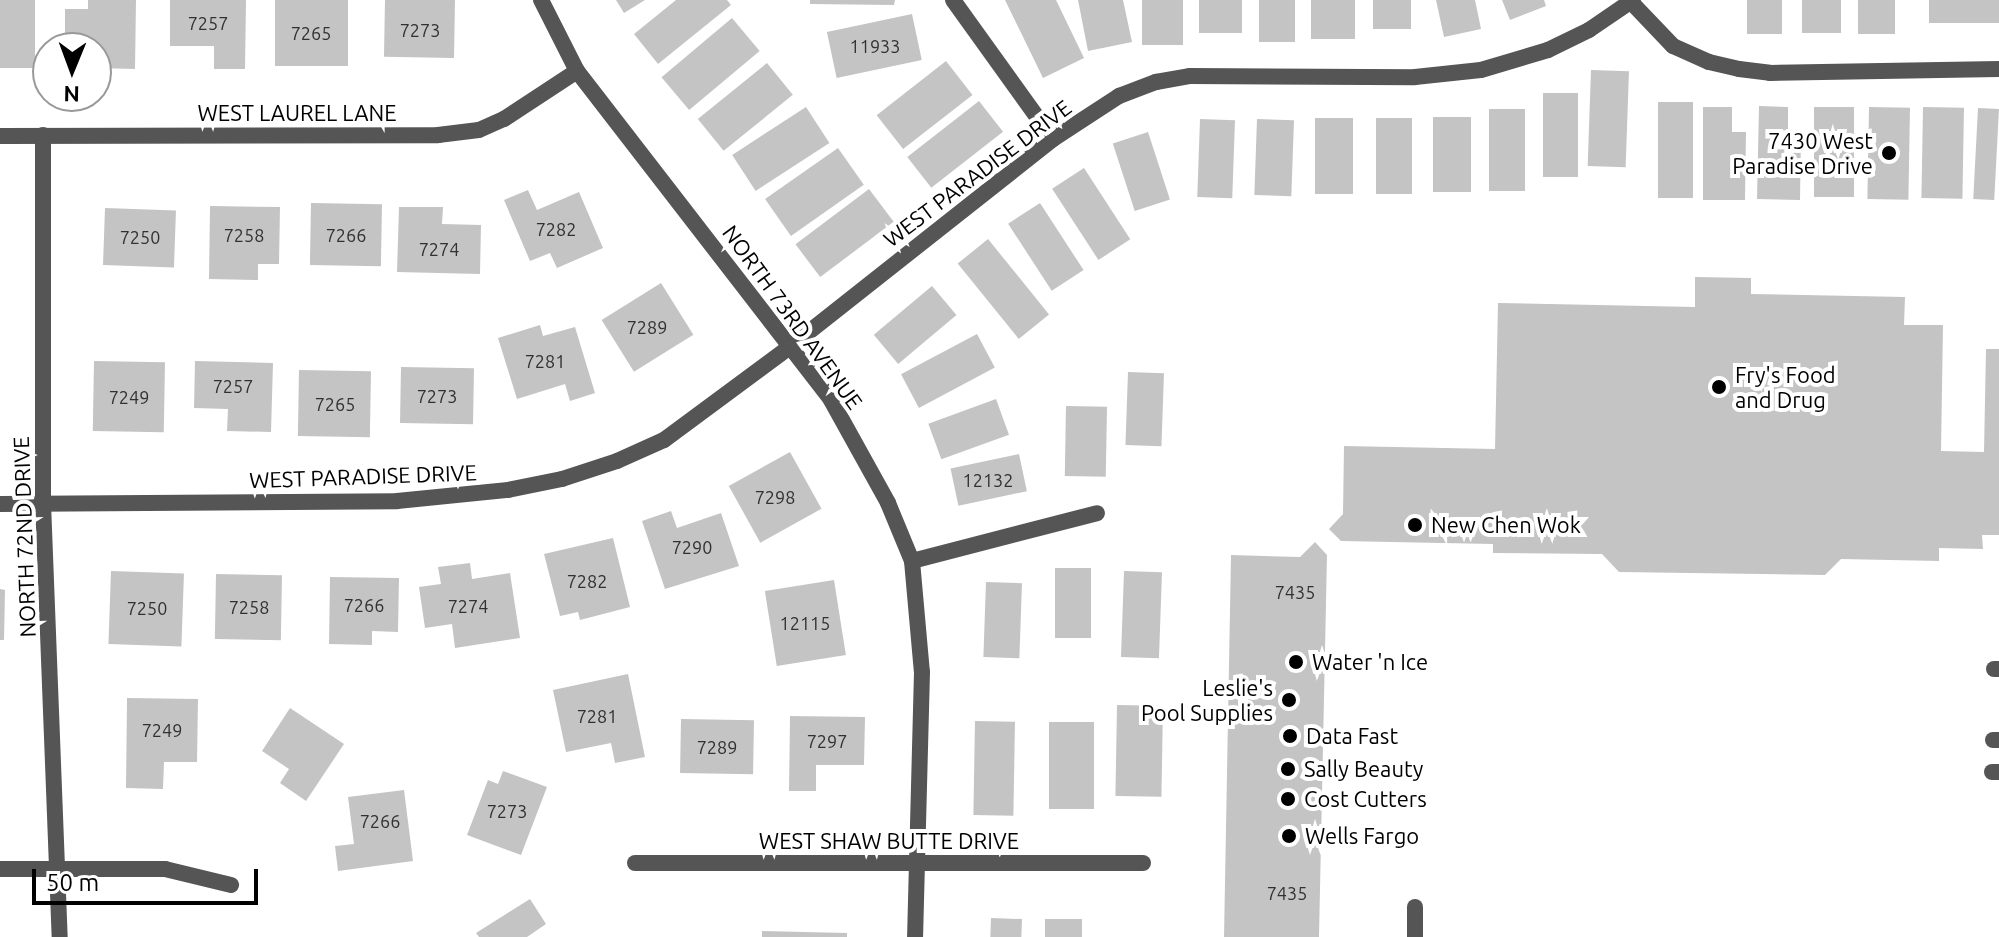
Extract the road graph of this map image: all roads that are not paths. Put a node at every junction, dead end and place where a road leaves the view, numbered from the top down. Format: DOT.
graph roads {
  1 [pos="541,0"];
  2 [pos="953,0"];
  3 [pos="1632,1"];
  4 [pos="1999,69"];
  5 [pos="577,71"];
  6 [pos="43,135"];
  7 [pos="0,136"];
  8 [pos="1053,139"];
  9 [pos="791,346"];
  10 [pos="43,503"];
  11 [pos="0,504"];
  12 [pos="1097,513"];
  13 [pos="912,561"];
  14 [pos="635,863"];
  15 [pos="917,863"];
  16 [pos="1143,863"];
  17 [pos="0,869"];
  18 [pos="59,869"];
  19 [pos="231,885"];
  20 [pos="1415,907"];
  21 [pos="60,937"];
  22 [pos="915,937"];
  23 [pos="1415,937"];
  1 -- 5 [label="street, NORTH 73RD AVENUE"];
  2 -- 8 [label="street"];
  3 -- 4 [label="street, WEST PARADISE DRIVE"];
  3 -- 8 [label="street, WEST PARADISE DRIVE"];
  5 -- 6 [label="street, WEST LAUREL LANE"];
  5 -- 9 [label="street, NORTH 73RD AVENUE"];
  6 -- 7 [label="street, WEST LAUREL LANE"];
  6 -- 10 [label="street, NORTH 72ND DRIVE"];
  8 -- 9 [label="street, WEST PARADISE DRIVE"];
  9 -- 10 [label="street, WEST PARADISE DRIVE"];
  9 -- 13 [label="street, NORTH 73RD AVENUE"];
  10 -- 11 [label="street, WEST PARADISE DRIVE"];
  10 -- 18 [label="street, NORTH 72ND DRIVE"];
  12 -- 13 [label="street"];
  13 -- 15 [label="street, NORTH 73RD AVENUE"];
  14 -- 15 [label="street, WEST SHAW BUTTE DRIVE"];
  15 -- 16 [label="street, WEST SHAW BUTTE DRIVE"];
  15 -- 22 [label="street, NORTH 73RD AVENUE"];
  17 -- 18 [label="street"];
  18 -- 19 [label="street"];
  18 -- 21 [label="street, NORTH 72ND DRIVE"];
  20 -- 23 [label="street"];
}
